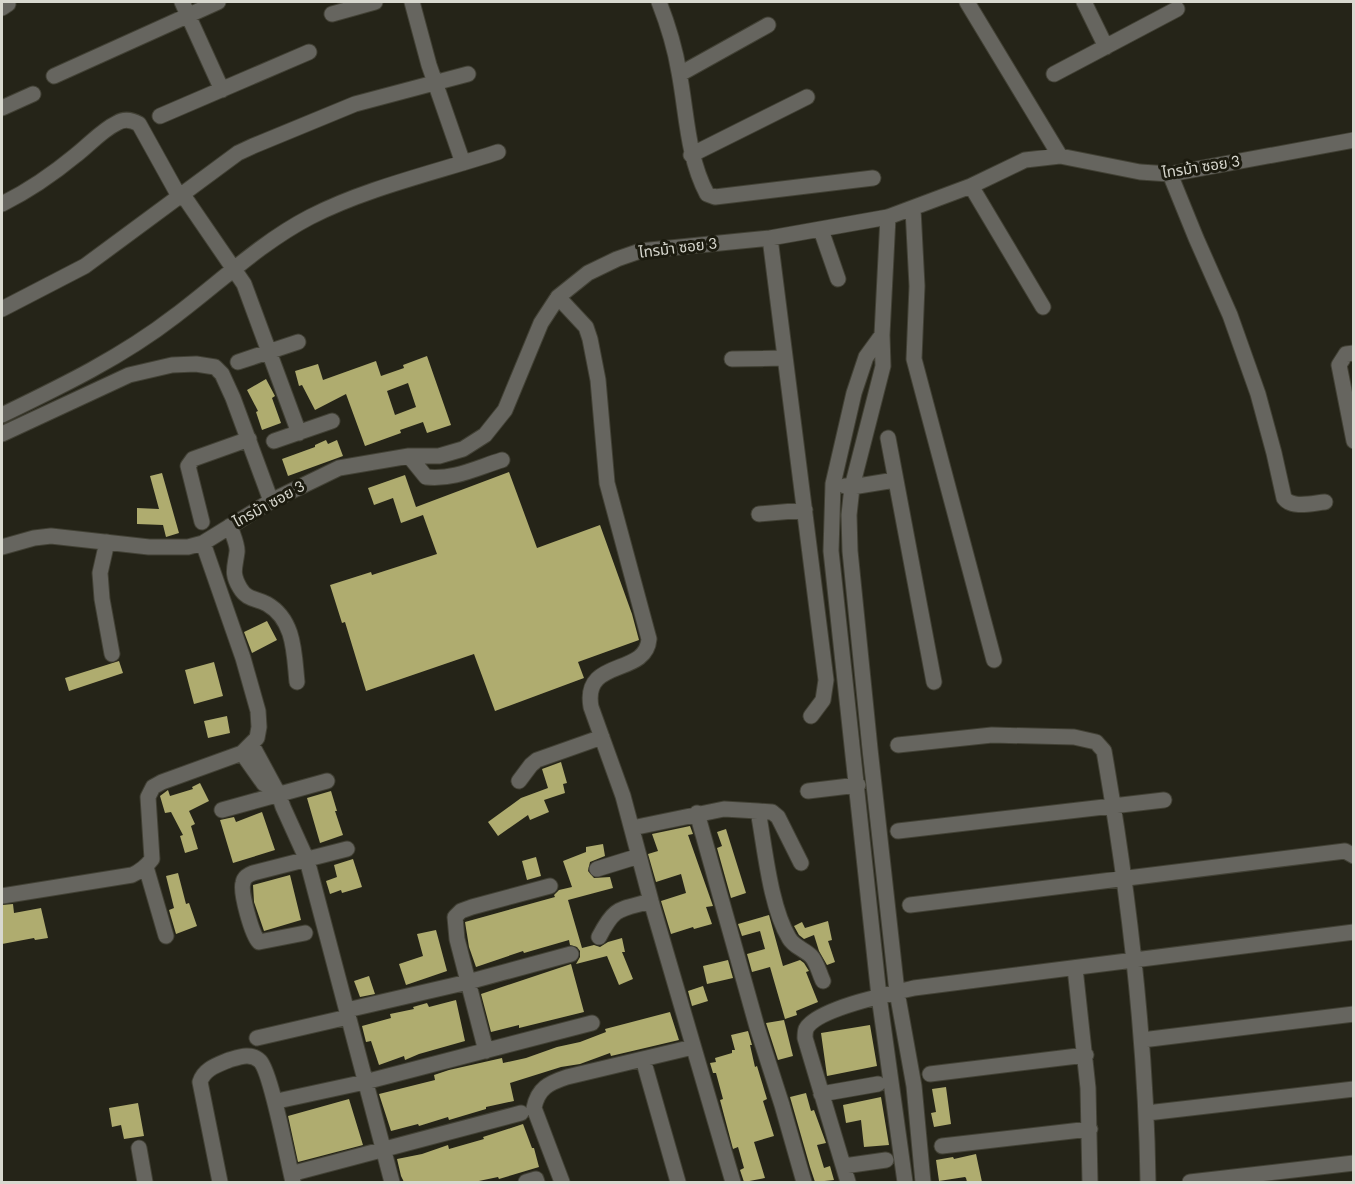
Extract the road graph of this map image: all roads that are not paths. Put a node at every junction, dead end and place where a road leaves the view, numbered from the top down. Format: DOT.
graph roads {
  1 [pos="218,2"];
  2 [pos="375,2"];
  3 [pos="412,2"];
  4 [pos="659,2"];
  5 [pos="968,2"];
  6 [pos="1084,2"];
  7 [pos="186,8"];
  8 [pos="1177,9"];
  9 [pos="332,14"];
  10 [pos="768,25"];
  11 [pos="1106,47"];
  12 [pos="309,52"];
  13 [pos="468,74"];
  14 [pos="680,74"];
  15 [pos="1054,74"];
  16 [pos="54,76"];
  17 [pos="435,83"];
  18 [pos="222,90"];
  19 [pos="33,94"];
  20 [pos="807,97"];
  21 [pos="2,108"];
  22 [pos="160,116"];
  23 [pos="1353,140"];
  24 [pos="498,152"];
  25 [pos="691,155"];
  26 [pos="1060,156"];
  27 [pos="463,164"];
  28 [pos="1170,174"];
  29 [pos="873,178"];
  30 [pos="971,186"];
  31 [pos="181,197"];
  32 [pos="2,204"];
  33 [pos="913,209"];
  34 [pos="888,217"];
  35 [pos="821,230"];
  36 [pos="770,238"];
  37 [pos="234,268"];
  38 [pos="838,279"];
  39 [pos="558,297"];
  40 [pos="1043,307"];
  41 [pos="2,309"];
  42 [pos="882,335"];
  43 [pos="298,342"];
  44 [pos="270,352"];
  45 [pos="1353,353"];
  46 [pos="785,358"];
  47 [pos="732,359"];
  48 [pos="238,362"];
  49 [pos="2,415"];
  50 [pos="332,421"];
  51 [pos="299,433"];
  52 [pos="2,434"];
  53 [pos="888,438"];
  54 [pos="249,439"];
  55 [pos="274,441"];
  56 [pos="1353,441"];
  57 [pos="409,456"];
  58 [pos="502,460"];
  59 [pos="895,480"];
  60 [pos="833,484"];
  61 [pos="852,487"];
  62 [pos="271,501"];
  63 [pos="1325,502"];
  64 [pos="805,510"];
  65 [pos="759,514"];
  66 [pos="202,522"];
  67 [pos="230,526"];
  68 [pos="108,542"];
  69 [pos="203,543"];
  70 [pos="2,547"];
  71 [pos="112,654"];
  72 [pos="994,660"];
  73 [pos="297,682"];
  74 [pos="934,682"];
  75 [pos="811,716"];
  76 [pos="866,716"];
  77 [pos="849,719"];
  78 [pos="602,737"];
  79 [pos="898,745"];
  80 [pos="247,749"];
  81 [pos="327,781"];
  82 [pos="519,781"];
  83 [pos="858,785"];
  84 [pos="808,791"];
  85 [pos="278,800"];
  86 [pos="1164,800"];
  87 [pos="1112,806"];
  88 [pos="222,810"];
  89 [pos="758,811"];
  90 [pos="697,813"];
  91 [pos="632,826"];
  92 [pos="898,831"];
  93 [pos="347,849"];
  94 [pos="639,856"];
  95 [pos="1353,856"];
  96 [pos="307,860"];
  97 [pos="801,863"];
  98 [pos="146,867"];
  99 [pos="597,868"];
  100 [pos="1124,880"];
  101 [pos="550,886"];
  102 [pos="2,896"];
  103 [pos="651,901"];
  104 [pos="910,905"];
  105 [pos="1353,932"];
  106 [pos="305,933"];
  107 [pos="166,936"];
  108 [pos="599,937"];
  109 [pos="571,954"];
  110 [pos="1135,960"];
  111 [pos="1075,968"];
  112 [pos="823,981"];
  113 [pos="468,982"];
  114 [pos="897,992"];
  115 [pos="879,996"];
  116 [pos="347,1013"];
  117 [pos="1353,1014"];
  118 [pos="592,1023"];
  119 [pos="257,1038"];
  120 [pos="1142,1040"];
  121 [pos="693,1047"];
  122 [pos="486,1051"];
  123 [pos="1086,1055"];
  124 [pos="643,1059"];
  125 [pos="930,1074"];
  126 [pos="366,1082"];
  127 [pos="878,1084"];
  128 [pos="1353,1089"];
  129 [pos="821,1094"];
  130 [pos="282,1101"];
  131 [pos="521,1113"];
  132 [pos="1147,1113"];
  133 [pos="1090,1129"];
  134 [pos="942,1146"];
  135 [pos="139,1148"];
  136 [pos="383,1149"];
  137 [pos="886,1160"];
  138 [pos="1353,1163"];
  139 [pos="844,1166"];
  140 [pos="295,1177"];
  141 [pos="145,1182"];
  142 [pos="220,1182"];
  143 [pos="392,1182"];
  144 [pos="526,1182"];
  145 [pos="537,1182"];
  146 [pos="562,1182"];
  147 [pos="678,1182"];
  148 [pos="733,1182"];
  149 [pos="804,1182"];
  150 [pos="848,1182"];
  151 [pos="905,1182"];
  152 [pos="923,1182"];
  153 [pos="1090,1182"];
  154 [pos="1148,1182"];
  155 [pos="1190,1182"];
  1 -- 7 [label="street"];
  2 -- 9 [label="street"];
  3 -- 17 [label="street"];
  4 -- 14 [label="street"];
  5 -- 26 [label="street"];
  6 -- 11 [label="street"];
  7 -- 16 [label="street"];
  7 -- 18 [label="street"];
  8 -- 11 [label="street"];
  10 -- 14 [label="street"];
  11 -- 15 [label="street"];
  12 -- 18 [label="street"];
  13 -- 17 [label="street"];
  14 -- 25 [label="street"];
  17 -- 27 [label="street"];
  17 -- 31 [label="street"];
  18 -- 22 [label="street"];
  19 -- 21 [label="street"];
  20 -- 25 [label="street"];
  23 -- 28 [label="street, ไทรม้า ซอย 3"];
  24 -- 27 [label="street"];
  25 -- 29 [label="street"];
  26 -- 28 [label="street, ไทรม้า ซอย 3"];
  26 -- 30 [label="street, ไทรม้า ซอย 3"];
  27 -- 37 [label="street"];
  28 -- 63 [label="street"];
  30 -- 33 [label="street, ไทรม้า ซอย 3"];
  30 -- 40 [label="street"];
  31 -- 32 [label="street"];
  31 -- 37 [label="street"];
  31 -- 41 [label="street"];
  33 -- 34 [label="street, ไทรม้า ซอย 3"];
  33 -- 72 [label="street"];
  34 -- 35 [label="street, ไทรม้า ซอย 3"];
  34 -- 42 [label="street"];
  35 -- 36 [label="street, ไทรม้า ซอย 3"];
  35 -- 38 [label="street"];
  36 -- 39 [label="street, ไทรม้า ซอย 3"];
  36 -- 46 [label="street"];
  37 -- 44 [label="street"];
  37 -- 49 [label="street"];
  39 -- 57 [label="street, ไทรม้า ซอย 3"];
  39 -- 78 [label="street"];
  42 -- 60 [label="street"];
  42 -- 61 [label="street"];
  43 -- 44 [label="street"];
  44 -- 48 [label="street"];
  44 -- 51 [label="street"];
  45 -- 56 [label="street"];
  46 -- 47 [label="street"];
  46 -- 64 [label="street"];
  50 -- 51 [label="street"];
  51 -- 55 [label="street"];
  52 -- 54 [label="street"];
  53 -- 59 [label="street"];
  54 -- 62 [label="street"];
  54 -- 66 [label="street"];
  57 -- 58 [label="street"];
  57 -- 62 [label="street, ไทรม้า ซอย 3"];
  59 -- 61 [label="street"];
  59 -- 74 [label="street"];
  60 -- 61 [label="street"];
  60 -- 77 [label="street"];
  61 -- 76 [label="street"];
  62 -- 67 [label="street, ไทรม้า ซอย 3"];
  64 -- 65 [label="street"];
  64 -- 75 [label="street"];
  67 -- 69 [label="street, ไทรม้า ซอย 3"];
  67 -- 73 [label="street"];
  68 -- 69 [label="street, ไทรม้า ซอย 3"];
  68 -- 70 [label="street, ไทรม้า ซอย 3"];
  68 -- 71 [label="street"];
  69 -- 80 [label="street"];
  76 -- 77 [label="street"];
  76 -- 114 [label="street"];
  77 -- 83 [label="street"];
  78 -- 82 [label="street"];
  78 -- 91 [label="street"];
  79 -- 87 [label="street"];
  80 -- 85 [label="street"];
  80 -- 98 [label="street"];
  81 -- 85 [label="street"];
  83 -- 84 [label="street"];
  83 -- 115 [label="street"];
  85 -- 88 [label="street"];
  85 -- 96 [label="street"];
  86 -- 87 [label="street"];
  87 -- 92 [label="street"];
  87 -- 100 [label="street"];
  89 -- 90 [label="street"];
  89 -- 97 [label="street"];
  89 -- 112 [label="street"];
  90 -- 91 [label="street"];
  90 -- 149 [label="street"];
  91 -- 94 [label="street"];
  93 -- 96 [label="street"];
  94 -- 99 [label="street"];
  94 -- 103 [label="street"];
  95 -- 100 [label="street"];
  96 -- 106 [label="street"];
  96 -- 116 [label="street"];
  98 -- 102 [label="street"];
  98 -- 107 [label="street"];
  100 -- 104 [label="street"];
  100 -- 110 [label="street"];
  101 -- 113 [label="street"];
  103 -- 108 [label="street"];
  103 -- 121 [label="street"];
  105 -- 110 [label="street"];
  109 -- 113 [label="street"];
  110 -- 111 [label="street"];
  110 -- 120 [label="street"];
  111 -- 114 [label="street"];
  111 -- 123 [label="street"];
  113 -- 116 [label="street"];
  113 -- 122 [label="street"];
  114 -- 115 [label="street"];
  114 -- 152 [label="street"];
  115 -- 129 [label="street"];
  115 -- 151 [label="street"];
  116 -- 119 [label="street"];
  116 -- 126 [label="street"];
  117 -- 120 [label="street"];
  118 -- 122 [label="street"];
  120 -- 132 [label="street"];
  121 -- 124 [label="street"];
  121 -- 148 [label="street"];
  122 -- 126 [label="street"];
  123 -- 125 [label="street"];
  123 -- 133 [label="street"];
  124 -- 146 [label="street"];
  124 -- 147 [label="street"];
  126 -- 130 [label="street"];
  126 -- 136 [label="street"];
  127 -- 129 [label="street"];
  128 -- 132 [label="street"];
  129 -- 139 [label="street"];
  131 -- 136 [label="street"];
  132 -- 154 [label="street"];
  133 -- 134 [label="street"];
  133 -- 153 [label="street"];
  135 -- 141 [label="street"];
  136 -- 140 [label="street"];
  136 -- 143 [label="street"];
  137 -- 139 [label="street"];
  138 -- 155 [label="street"];
  139 -- 150 [label="street"];
  140 -- 142 [label="street"];
  144 -- 145 [label="street"];
}
